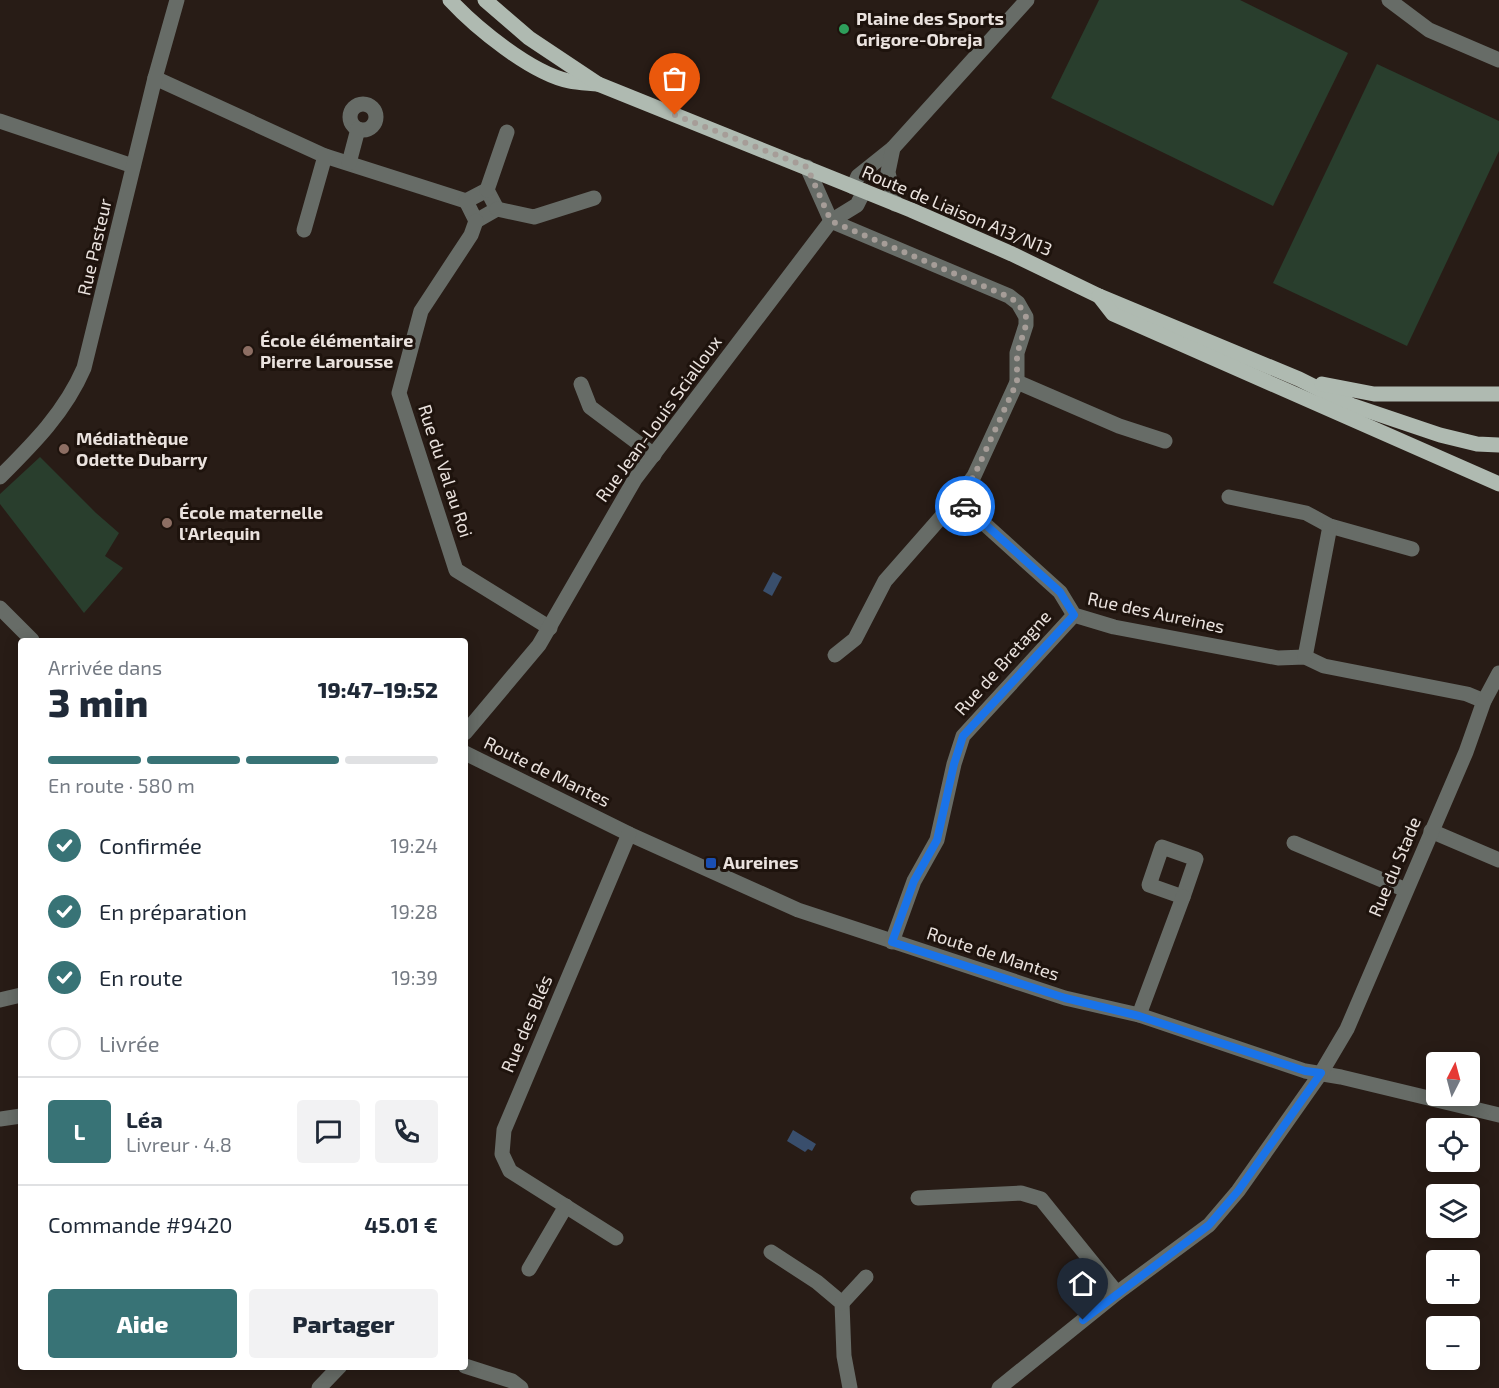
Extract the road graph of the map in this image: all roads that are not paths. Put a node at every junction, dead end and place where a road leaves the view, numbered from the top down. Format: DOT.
graph roads {
  1 [pos="177,0"];
  2 [pos="450,0"];
  3 [pos="485,0"];
  4 [pos="1027,0"];
  5 [pos="1389,0"];
  6 [pos="1499,60"];
  7 [pos="155,78"];
  8 [pos="597,84"];
  9 [pos="0,121"];
  10 [pos="358,129"];
  11 [pos="507,132"];
  12 [pos="893,148"];
  13 [pos="325,156"];
  14 [pos="349,163"];
  15 [pos="133,166"];
  16 [pos="807,167"];
  17 [pos="858,189"];
  18 [pos="487,190"];
  19 [pos="594,198"];
  20 [pos="466,201"];
  21 [pos="895,204"];
  22 [pos="497,209"];
  23 [pos="476,221"];
  24 [pos="831,221"];
  25 [pos="304,230"];
  26 [pos="1100,296"];
  27 [pos="1299,379"];
  28 [pos="1017,382"];
  29 [pos="581,384"];
  30 [pos="1499,394"];
  31 [pos="1165,441"];
  32 [pos="1499,445"];
  33 [pos="654,455"];
  34 [pos="0,477"];
  35 [pos="1499,484"];
  36 [pos="1229,497"];
  37 [pos="957,498"];
  38 [pos="1330,526"];
  39 [pos="1412,549"];
  40 [pos="0,608"];
  41 [pos="1074,615"];
  42 [pos="550,628"];
  43 [pos="30,638"];
  44 [pos="835,655"];
  45 [pos="1305,657"];
  46 [pos="1499,673"];
  47 [pos="1484,701"];
  48 [pos="468,730"];
  49 [pos="468,754"];
  50 [pos="1431,831"];
  51 [pos="629,834"];
  52 [pos="1294,843"];
  53 [pos="1499,860"];
  54 [pos="1406,890"];
  55 [pos="1183,897"];
  56 [pos="892,942"];
  57 [pos="18,996"];
  58 [pos="0,1000"];
  59 [pos="1139,1016"];
  60 [pos="1321,1073"];
  61 [pos="1499,1115"];
  62 [pos="18,1116"];
  63 [pos="0,1119"];
  64 [pos="918,1198"];
  65 [pos="566,1206"];
  66 [pos="616,1238"];
  67 [pos="771,1252"];
  68 [pos="529,1269"];
  69 [pos="866,1277"];
  70 [pos="1117,1293"];
  71 [pos="842,1303"];
  72 [pos="468,1367"];
  73 [pos="336,1370"];
  74 [pos="319,1388"];
  75 [pos="521,1388"];
  76 [pos="850,1388"];
  77 [pos="999,1388"];
  1 -- 7 [label="street, Rue Pasteur"];
  2 -- 8 [label="main road"];
  3 -- 8 [label="main road"];
  4 -- 12 [label="street, Rue Jean-Louis Scialloux"];
  5 -- 6 [label="street"];
  7 -- 13 [label="street"];
  7 -- 15 [label="street, Rue Pasteur"];
  8 -- 16 [label="main road, Route de Liaison A13/N13"];
  9 -- 15 [label="street"];
  10 -- 14 [label="street"];
  11 -- 18 [label="street"];
  12 -- 17 [label="street, Rue Jean-Louis Scialloux"];
  12 -- 21 [label="street"];
  13 -- 14 [label="street"];
  13 -- 25 [label="street"];
  14 -- 20 [label="street"];
  15 -- 34 [label="street, Rue Pasteur"];
  16 -- 17 [label="main road, Route de Liaison A13/N13"];
  16 -- 24 [label="street"];
  17 -- 21 [label="main road, Route de Liaison A13/N13"];
  17 -- 24 [label="street, Rue Jean-Louis Scialloux"];
  18 -- 20 [label="street"];
  18 -- 22 [label="street"];
  19 -- 22 [label="street"];
  20 -- 23 [label="street"];
  21 -- 26 [label="main road, Route de Liaison A13/N13"];
  22 -- 23 [label="street"];
  23 -- 42 [label="street, Rue du Val au Roi"];
  24 -- 28 [label="street"];
  24 -- 33 [label="street, Rue Jean-Louis Scialloux"];
  26 -- 27 [label="main road, Route de Liaison A13/N13"];
  26 -- 35 [label="main road"];
  27 -- 30 [label="main road"];
  27 -- 32 [label="main road"];
  28 -- 31 [label="street"];
  28 -- 37 [label="street"];
  29 -- 33 [label="street"];
  33 -- 42 [label="street, Rue Jean-Louis Scialloux"];
  36 -- 38 [label="street"];
  37 -- 41 [label="street, Rue des Aureines"];
  37 -- 44 [label="street"];
  38 -- 39 [label="street"];
  38 -- 45 [label="street"];
  40 -- 43 [label="street"];
  41 -- 45 [label="street, Rue des Aureines"];
  41 -- 56 [label="street, Rue de Bretagne"];
  42 -- 48 [label="street, Rue Jean-Louis Scialloux"];
  45 -- 47 [label="street, Rue des Aureines"];
  46 -- 47 [label="street, Rue du Stade"];
  47 -- 50 [label="street, Rue du Stade"];
  49 -- 51 [label="street, Route de Mantes"];
  50 -- 53 [label="street"];
  50 -- 54 [label="street, Rue du Stade"];
  51 -- 56 [label="street, Route de Mantes"];
  51 -- 65 [label="street, Rue des Blés"];
  52 -- 54 [label="street"];
  54 -- 60 [label="street, Rue du Stade"];
  55 -- 59 [label="street"];
  56 -- 59 [label="street, Route de Mantes"];
  57 -- 58 [label="street"];
  59 -- 60 [label="street, Route de Mantes"];
  60 -- 61 [label="street, Route de Mantes"];
  60 -- 70 [label="street, Rue du Stade"];
  62 -- 63 [label="street"];
  64 -- 70 [label="street"];
  65 -- 66 [label="street, Rue des Blés"];
  65 -- 68 [label="street"];
  67 -- 71 [label="street"];
  69 -- 71 [label="street"];
  70 -- 77 [label="street, Rue du Stade"];
  71 -- 76 [label="street"];
  72 -- 75 [label="street"];
  73 -- 74 [label="street"];
}
